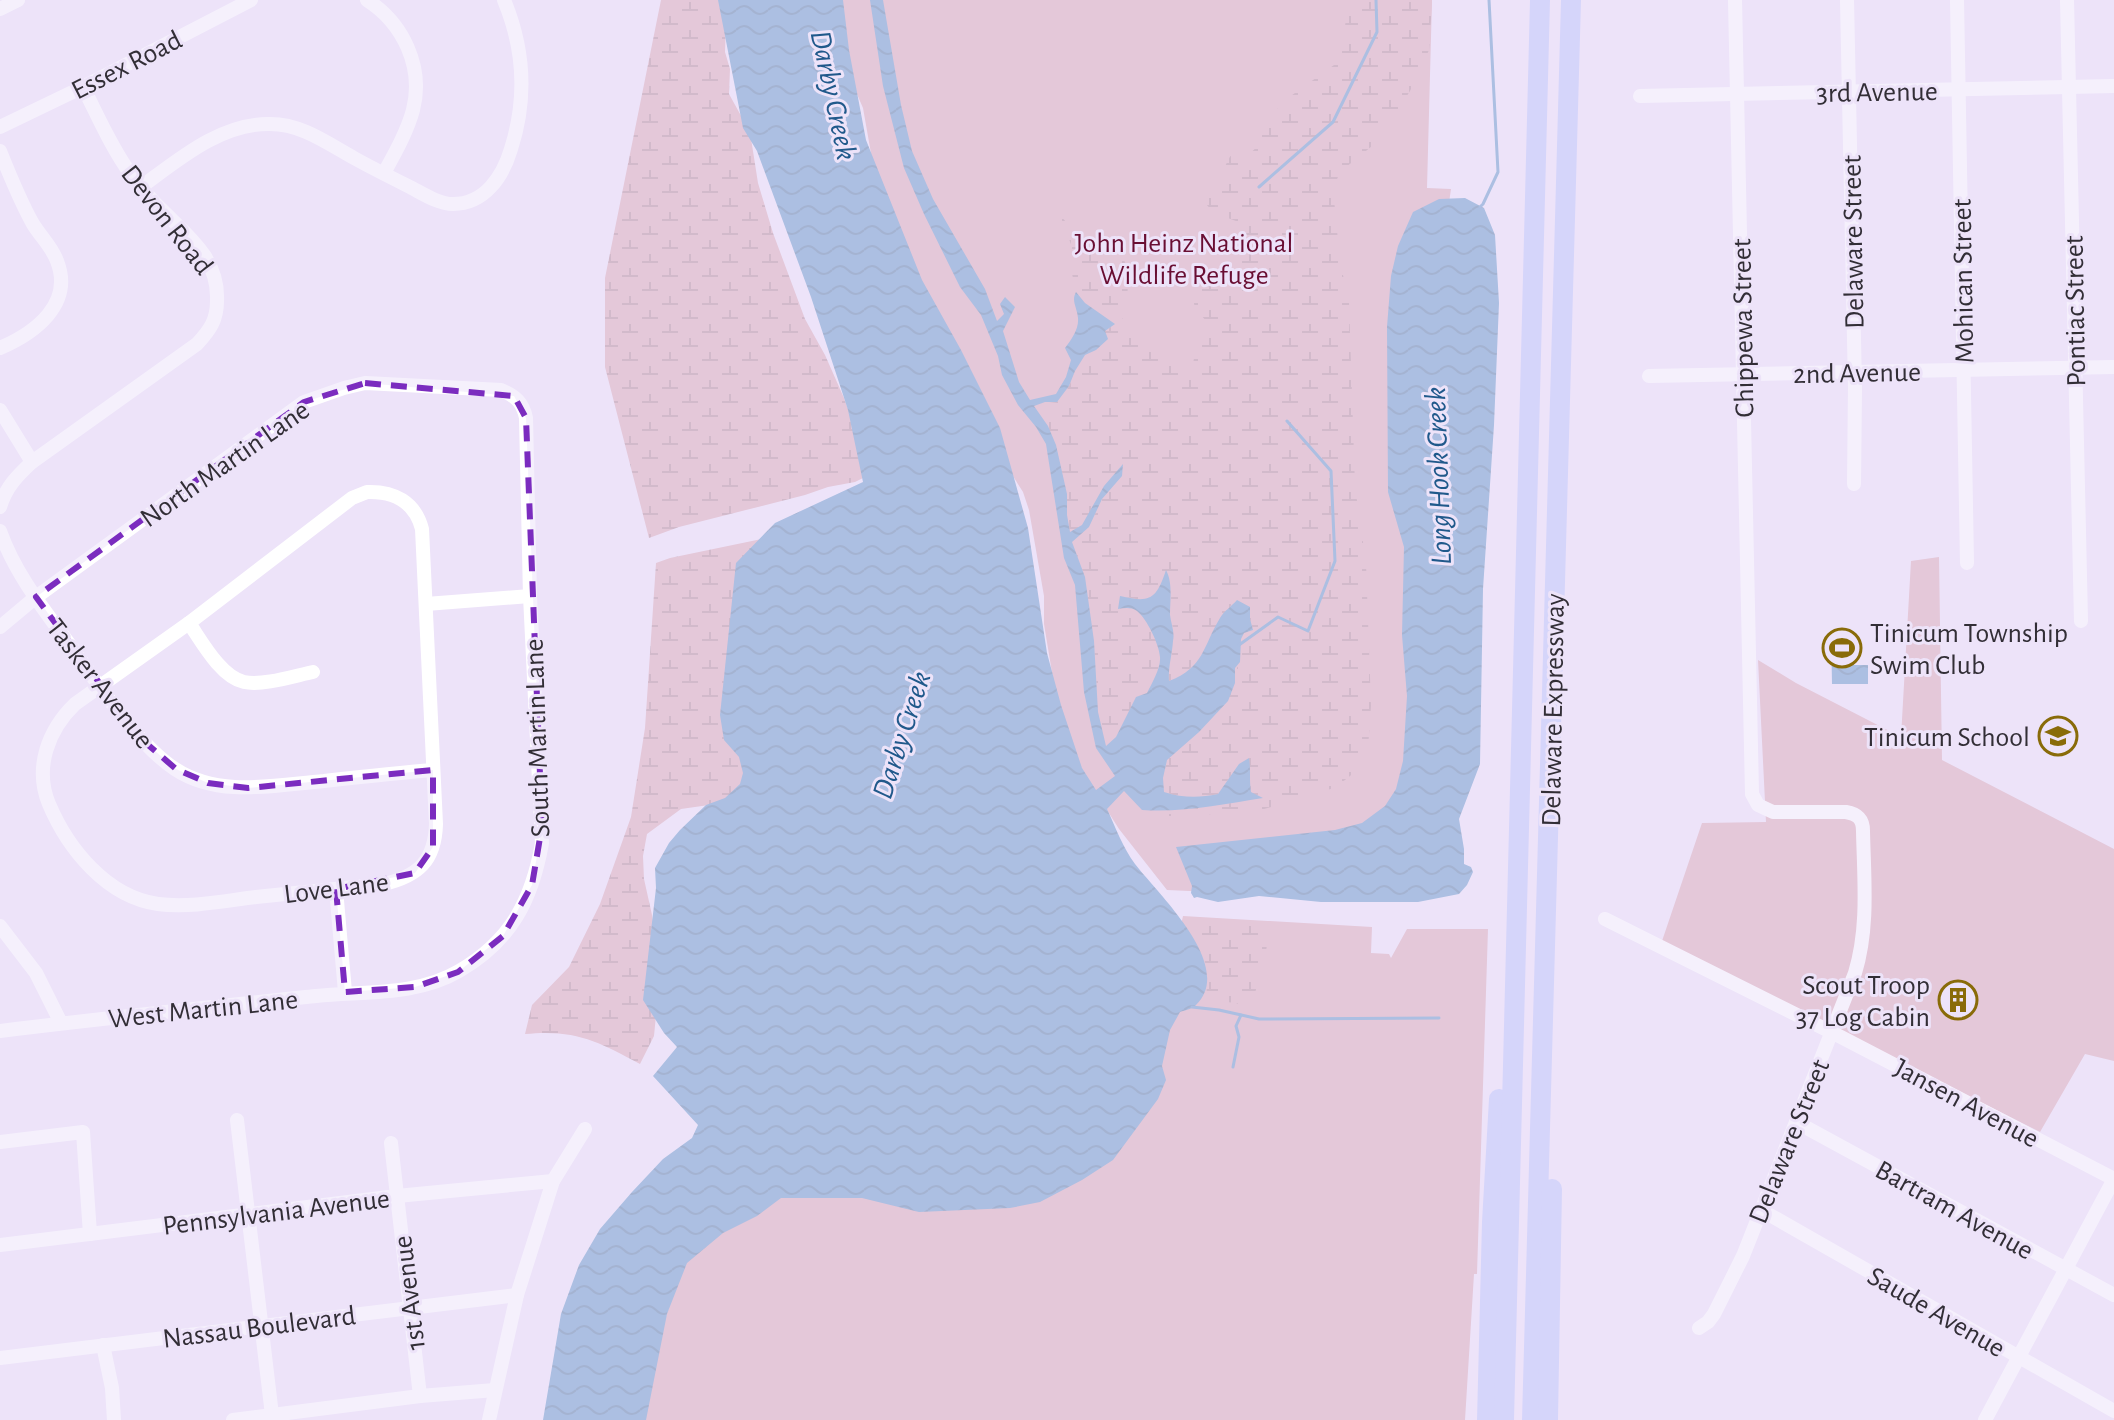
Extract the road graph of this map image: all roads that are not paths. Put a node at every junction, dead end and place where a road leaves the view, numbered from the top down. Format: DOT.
graph roads {
  1 [pos="18,0"];
  2 [pos="367,0"];
  3 [pos="504,0"];
  4 [pos="1540,0"];
  5 [pos="1571,0"];
  6 [pos="1735,0"];
  7 [pos="1847,0"];
  8 [pos="1957,0"];
  9 [pos="2067,0"];
  10 [pos="242,2"];
  11 [pos="0,9"];
  12 [pos="2114,86"];
  13 [pos="83,87"];
  14 [pos="2069,87"];
  15 [pos="1959,89"];
  16 [pos="1849,92"];
  17 [pos="1737,94"];
  18 [pos="1640,96"];
  19 [pos="0,127"];
  20 [pos="0,151"];
  21 [pos="384,173"];
  22 [pos="141,187"];
  23 [pos="0,348"];
  24 [pos="2114,367"];
  25 [pos="2075,368"];
  26 [pos="1964,370"];
  27 [pos="1854,372"];
  28 [pos="1743,374"];
  29 [pos="1649,376"];
  30 [pos="0,410"];
  31 [pos="32,462"];
  32 [pos="1854,484"];
  33 [pos="0,507"];
  34 [pos="0,531"];
  35 [pos="1967,563"];
  36 [pos="530,596"];
  37 [pos="36,597"];
  38 [pos="426,604"];
  39 [pos="2081,621"];
  40 [pos="189,623"];
  41 [pos="0,627"];
  42 [pos="1750,656"];
  43 [pos="313,672"];
  44 [pos="99,687"];
  45 [pos="433,770"];
  46 [pos="1517,887"];
  47 [pos="336,889"];
  48 [pos="1605,919"];
  49 [pos="0,926"];
  50 [pos="1546,949"];
  51 [pos="345,992"];
  52 [pos="61,1023"];
  53 [pos="0,1031"];
  54 [pos="1831,1032"];
  55 [pos="237,1120"];
  56 [pos="1796,1122"];
  57 [pos="585,1129"];
  58 [pos="0,1142"];
  59 [pos="391,1143"];
  60 [pos="2114,1179"];
  61 [pos="553,1181"];
  62 [pos="397,1196"];
  63 [pos="1761,1210"];
  64 [pos="248,1214"];
  65 [pos="90,1234"];
  66 [pos="0,1245"];
  67 [pos="2067,1270"];
  68 [pos="517,1295"];
  69 [pos="2114,1295"];
  70 [pos="410,1308"];
  71 [pos="262,1325"];
  72 [pos="1699,1328"];
  73 [pos="103,1345"];
  74 [pos="0,1358"];
  75 [pos="2020,1358"];
  76 [pos="495,1390"];
  77 [pos="420,1396"];
  78 [pos="2114,1411"];
  79 [pos="272,1415"];
  80 [pos="114,1420"];
  81 [pos="233,1420"];
  82 [pos="489,1420"];
  83 [pos="1487,1420"];
  84 [pos="1504,1420"];
  85 [pos="1532,1420"];
  86 [pos="1548,1420"];
  87 [pos="1985,1420"];
  1 -- 11 [label="street"];
  2 -- 21 [label="street"];
  3 -- 21 [label="street"];
  4 -- 46 [label="highway, Delaware Expressway"];
  5 -- 50 [label="highway, Delaware Expressway"];
  6 -- 17 [label="street, Chippewa Street"];
  7 -- 16 [label="street, Delaware Street"];
  8 -- 15 [label="street, Mohican Street"];
  9 -- 14 [label="street, Pontiac Street"];
  10 -- 13 [label="street, Essex Road"];
  12 -- 14 [label="street, 3rd Avenue"];
  13 -- 19 [label="street, Essex Road"];
  13 -- 22 [label="street, Devon Road"];
  14 -- 15 [label="street, 3rd Avenue"];
  14 -- 25 [label="street, Pontiac Street"];
  15 -- 16 [label="street, 3rd Avenue"];
  15 -- 26 [label="street, Mohican Street"];
  16 -- 17 [label="street, 3rd Avenue"];
  16 -- 27 [label="street, Delaware Street"];
  17 -- 18 [label="street, 3rd Avenue"];
  17 -- 28 [label="street, Chippewa Street"];
  20 -- 23 [label="street"];
  21 -- 22 [label="street"];
  22 -- 31 [label="street, Devon Road"];
  24 -- 25 [label="street, 2nd Avenue"];
  25 -- 26 [label="street, 2nd Avenue"];
  25 -- 39 [label="street, Pontiac Street"];
  26 -- 27 [label="street, 2nd Avenue"];
  26 -- 35 [label="street, Mohican Street"];
  27 -- 28 [label="street, 2nd Avenue"];
  27 -- 32 [label="street, Delaware Street"];
  28 -- 29 [label="street, 2nd Avenue"];
  28 -- 42 [label="street, Chippewa Street"];
  30 -- 31 [label="street"];
  31 -- 33 [label="street"];
  34 -- 37 [label="street, Tasker Avenue"];
  36 -- 37 [label="street, North Martin Lane"];
  36 -- 38 [label="street"];
  36 -- 51 [label="street, South Martin Lane"];
  37 -- 41 [label="street"];
  37 -- 44 [label="street, Tasker Avenue"];
  38 -- 40 [label="street, Love Lane"];
  38 -- 45 [label="street, Love Lane"];
  40 -- 43 [label="street"];
  40 -- 44 [label="street, Love Lane"];
  42 -- 54 [label="street, Delaware Street"];
  44 -- 45 [label="street, Tasker Avenue"];
  44 -- 47 [label="street, Love Lane"];
  45 -- 47 [label="street, Love Lane"];
  46 -- 83 [label="highway"];
  46 -- 84 [label="highway, Delaware Expressway"];
  47 -- 51 [label="street"];
  48 -- 54 [label="street, Jansen Avenue"];
  49 -- 52 [label="street"];
  50 -- 85 [label="highway, Delaware Expressway"];
  50 -- 86 [label="highway"];
  51 -- 52 [label="street, West Martin Lane"];
  52 -- 53 [label="street, West Martin Lane"];
  54 -- 56 [label="street, Delaware Street"];
  54 -- 60 [label="street, Jansen Avenue"];
  55 -- 64 [label="street"];
  56 -- 63 [label="street, Delaware Street"];
  56 -- 67 [label="street, Bartram Avenue"];
  57 -- 61 [label="street"];
  58 -- 65 [label="street"];
  59 -- 62 [label="street, 1st Avenue"];
  60 -- 67 [label="street"];
  61 -- 62 [label="street, Pennsylvania Avenue"];
  61 -- 68 [label="street"];
  62 -- 64 [label="street, Pennsylvania Avenue"];
  62 -- 70 [label="street, 1st Avenue"];
  63 -- 72 [label="street, Delaware Street"];
  63 -- 75 [label="street, Saude Avenue"];
  64 -- 65 [label="street, Pennsylvania Avenue"];
  64 -- 71 [label="street"];
  65 -- 66 [label="street, Pennsylvania Avenue"];
  67 -- 69 [label="street, Bartram Avenue"];
  67 -- 75 [label="street"];
  68 -- 70 [label="street, Nassau Boulevard"];
  68 -- 76 [label="street"];
  70 -- 71 [label="street, Nassau Boulevard"];
  70 -- 77 [label="street, 1st Avenue"];
  71 -- 73 [label="street, Nassau Boulevard"];
  71 -- 79 [label="street"];
  73 -- 74 [label="street, Nassau Boulevard"];
  73 -- 80 [label="street"];
  75 -- 78 [label="street, Saude Avenue"];
  75 -- 87 [label="street"];
  76 -- 77 [label="street"];
  76 -- 82 [label="street"];
  77 -- 79 [label="street"];
  79 -- 81 [label="street"];
}
